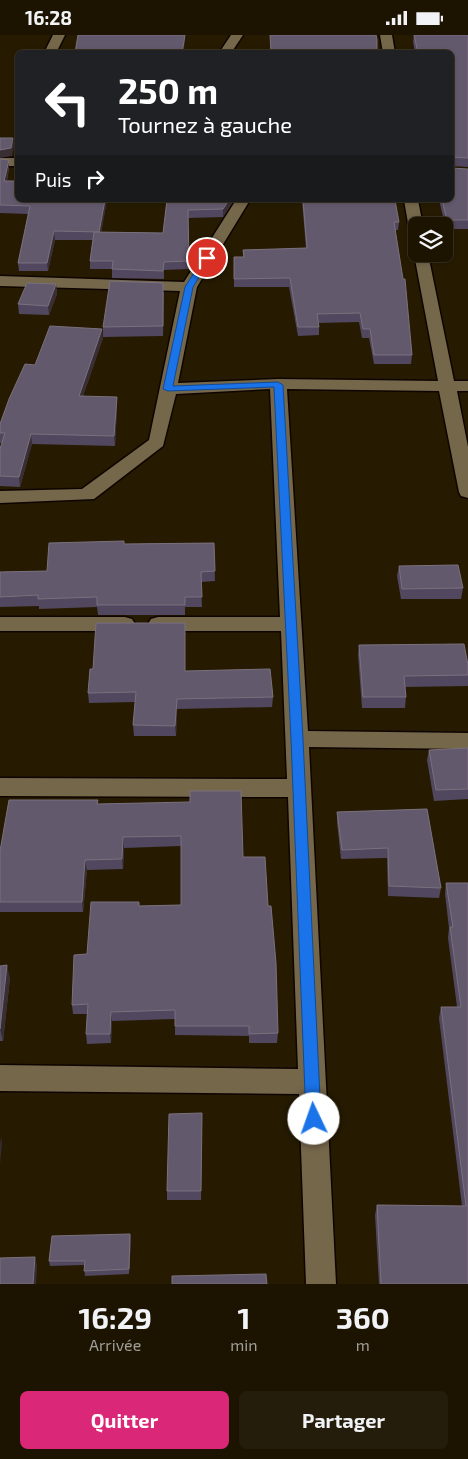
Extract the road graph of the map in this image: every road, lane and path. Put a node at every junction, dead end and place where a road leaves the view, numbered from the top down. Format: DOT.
graph roads {
  1 [pos="58,35"];
  2 [pos="237,35"];
  3 [pos="386,35"];
  4 [pos="51,50"];
  5 [pos="227,50"];
  6 [pos="388,50"];
  7 [pos="0,162"];
  8 [pos="15,162"];
  9 [pos="242,202"];
  10 [pos="411,202"];
  11 [pos="414,217"];
  12 [pos="422,262"];
  13 [pos="0,281"];
  14 [pos="189,287"];
  15 [pos="278,385"];
  16 [pos="445,386"];
  17 [pos="468,386"];
  18 [pos="168,389"];
  19 [pos="468,492"];
  20 [pos="0,497"];
  21 [pos="0,624"];
  22 [pos="291,625"];
  23 [pos="297,739"];
  24 [pos="468,741"];
  25 [pos="0,787"];
  26 [pos="300,789"];
  27 [pos="0,1078"];
  28 [pos="312,1082"];
  29 [pos="321,1284"];
  1 -- 4 [label="street"];
  2 -- 5 [label="street"];
  3 -- 6 [label="street"];
  7 -- 8 [label="street"];
  9 -- 14 [label="street"];
  10 -- 11 [label="street"];
  12 -- 16 [label="street"];
  13 -- 14 [label="street"];
  14 -- 18 [label="street"];
  15 -- 16 [label="street"];
  15 -- 18 [label="street"];
  15 -- 22 [label="street"];
  16 -- 17 [label="street"];
  16 -- 19 [label="street"];
  18 -- 20 [label="street"];
  21 -- 22 [label="street"];
  22 -- 23 [label="street"];
  23 -- 24 [label="street"];
  23 -- 26 [label="street"];
  25 -- 26 [label="street"];
  26 -- 28 [label="street"];
  27 -- 28 [label="street"];
  28 -- 29 [label="street"];
}
